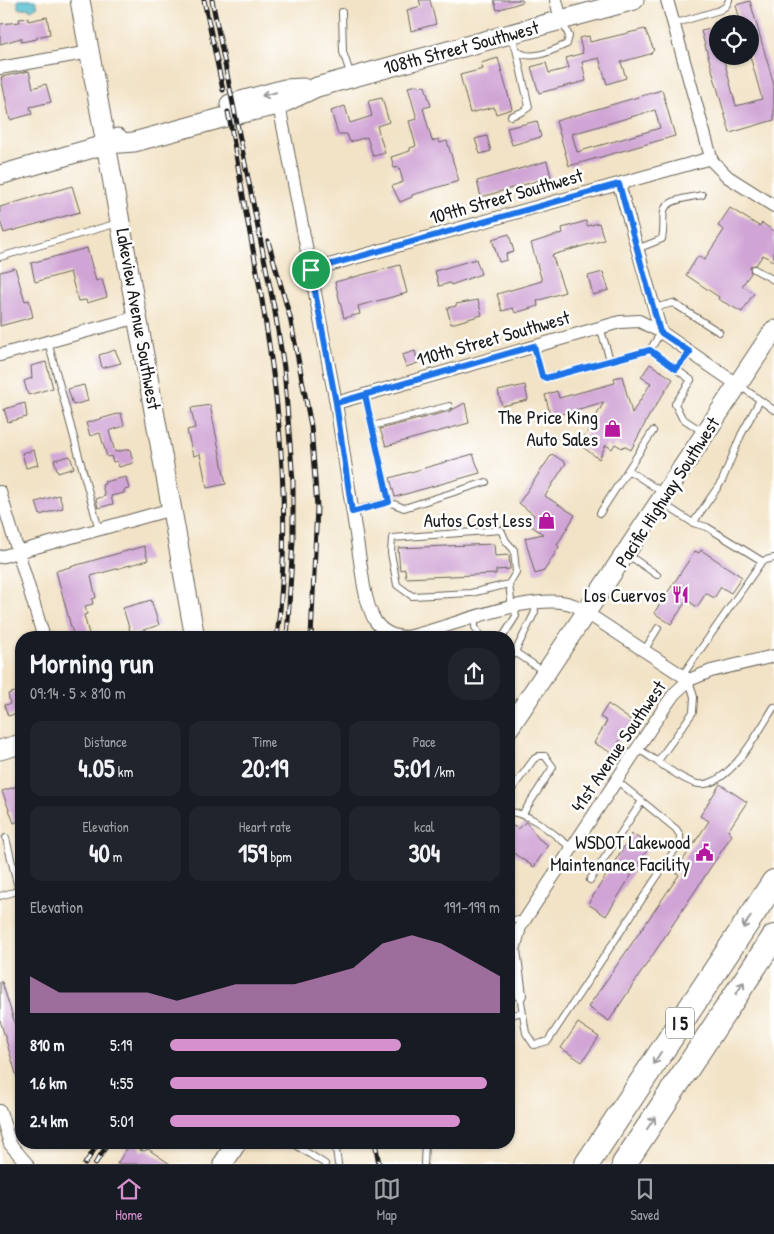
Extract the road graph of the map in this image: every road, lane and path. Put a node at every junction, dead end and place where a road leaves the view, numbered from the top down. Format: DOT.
graph roads {
  1 [pos="80,0"];
  2 [pos="556,0"];
  3 [pos="634,0"];
  4 [pos="667,0"];
  5 [pos="729,0"];
  6 [pos="342,12"];
  7 [pos="562,20"];
  8 [pos="673,24"];
  9 [pos="513,41"];
  10 [pos="90,52"];
  11 [pos="0,68"];
  12 [pos="351,78"];
  13 [pos="317,87"];
  14 [pos="279,105"];
  15 [pos="511,116"];
  16 [pos="107,144"];
  17 [pos="711,158"];
  18 [pos="0,175"];
  19 [pos="619,184"];
  20 [pos="702,195"];
  21 [pos="774,206"];
  22 [pos="122,222"];
  23 [pos="637,250"];
  24 [pos="0,257"];
  25 [pos="754,269"];
  26 [pos="311,270"];
  27 [pos="774,280"];
  28 [pos="654,308"];
  29 [pos="138,317"];
  30 [pos="600,327"];
  31 [pos="774,330"];
  32 [pos="660,332"];
  33 [pos="719,332"];
  34 [pos="48,342"];
  35 [pos="534,346"];
  36 [pos="650,350"];
  37 [pos="690,352"];
  38 [pos="0,355"];
  39 [pos="610,360"];
  40 [pos="676,369"];
  41 [pos="738,385"];
  42 [pos="365,395"];
  43 [pos="760,400"];
  44 [pos="336,403"];
  45 [pos="450,406"];
  46 [pos="774,410"];
  47 [pos="372,426"];
  48 [pos="653,431"];
  49 [pos="706,434"];
  50 [pos="628,470"];
  51 [pos="486,482"];
  52 [pos="0,492"];
  53 [pos="663,498"];
  54 [pos="389,502"];
  55 [pos="172,509"];
  56 [pos="352,512"];
  57 [pos="600,513"];
  58 [pos="693,523"];
  59 [pos="99,530"];
  60 [pos="17,553"];
  61 [pos="626,554"];
  62 [pos="0,557"];
  63 [pos="774,558"];
  64 [pos="762,561"];
  65 [pos="657,574"];
  66 [pos="509,584"];
  67 [pos="534,602"];
  68 [pos="513,608"];
  69 [pos="587,613"];
  70 [pos="475,618"];
  71 [pos="658,628"];
  72 [pos="42,631"];
  73 [pos="194,631"];
  74 [pos="385,631"];
  75 [pos="428,631"];
  76 [pos="477,631"];
  77 [pos="506,631"];
  78 [pos="644,650"];
  79 [pos="515,652"];
  80 [pos="774,656"];
  81 [pos="546,673"];
  82 [pos="685,678"];
  83 [pos="774,707"];
  84 [pos="515,719"];
  85 [pos="15,746"];
  86 [pos="637,748"];
  87 [pos="0,750"];
  88 [pos="658,761"];
  89 [pos="616,780"];
  90 [pos="515,785"];
  91 [pos="642,801"];
  92 [pos="515,813"];
  93 [pos="522,815"];
  94 [pos="6,838"];
  95 [pos="572,848"];
  96 [pos="15,871"];
  97 [pos="590,880"];
  98 [pos="774,882"];
  99 [pos="15,892"];
  100 [pos="0,896"];
  101 [pos="515,919"];
  102 [pos="524,920"];
  103 [pos="774,937"];
  104 [pos="515,944"];
  105 [pos="515,958"];
  106 [pos="520,996"];
  107 [pos="522,1012"];
  108 [pos="515,1014"];
  109 [pos="0,1110"];
  110 [pos="233,1149"];
  111 [pos="302,1149"];
  112 [pos="336,1149"];
  113 [pos="425,1149"];
  114 [pos="27,1164"];
  115 [pos="224,1164"];
  116 [pos="325,1164"];
  117 [pos="338,1164"];
  118 [pos="424,1164"];
  119 [pos="587,1164"];
  120 [pos="624,1164"];
  1 -- 10 [label="street, Lakeview Avenue Southwest"];
  2 -- 7 [label="street"];
  3 -- 7 [label="street, 108th Street Southwest"];
  4 -- 8 [label="street"];
  5 -- 8 [label="lane"];
  6 -- 12 [label="lane"];
  7 -- 9 [label="street, 108th Street Southwest"];
  7 -- 9 [label="lane"];
  8 -- 17 [label="street"];
  9 -- 12 [label="street, 108th Street Southwest"];
  9 -- 15 [label="lane"];
  10 -- 11 [label="street"];
  10 -- 16 [label="street, Lakeview Avenue Southwest"];
  12 -- 13 [label="street, 108th Street Southwest"];
  13 -- 14 [label="street, 108th Street Southwest"];
  13 -- 16 [label="street, 108th Street Southwest, one-way"];
  14 -- 16 [label="street, 108th Street Southwest"];
  14 -- 26 [label="street"];
  16 -- 18 [label="street, 108th Street Southwest"];
  16 -- 22 [label="street, Lakeview Avenue Southwest"];
  17 -- 19 [label="street, 109th Street Southwest"];
  17 -- 21 [label="street"];
  19 -- 23 [label="street"];
  19 -- 26 [label="street, 109th Street Southwest"];
  20 -- 23 [label="lane"];
  22 -- 24 [label="lane"];
  22 -- 29 [label="street, Lakeview Avenue Southwest"];
  23 -- 28 [label="street"];
  25 -- 27 [label="lane"];
  26 -- 44 [label="street"];
  28 -- 32 [label="street"];
  28 -- 33 [label="lane"];
  29 -- 34 [label="street"];
  29 -- 55 [label="street, Lakeview Avenue Southwest"];
  30 -- 32 [label="street, 110th Street Southwest"];
  30 -- 35 [label="street, 110th Street Southwest"];
  30 -- 39 [label="lane"];
  31 -- 41 [label="street, Pacific Highway Southwest"];
  32 -- 36 [label="lane"];
  32 -- 37 [label="street, 110th Street Southwest"];
  34 -- 38 [label="street"];
  34 -- 59 [label="lane"];
  35 -- 39 [label="lane"];
  35 -- 42 [label="street, 110th Street Southwest"];
  36 -- 39 [label="lane"];
  36 -- 40 [label="lane"];
  37 -- 40 [label="lane"];
  37 -- 41 [label="street, 110th Street Southwest"];
  40 -- 49 [label="lane"];
  41 -- 43 [label="lane"];
  41 -- 49 [label="street, Pacific Highway Southwest"];
  42 -- 44 [label="street, 110th Street Southwest"];
  42 -- 47 [label="lane"];
  43 -- 46 [label="lane"];
  43 -- 58 [label="lane"];
  44 -- 56 [label="street"];
  45 -- 47 [label="lane"];
  47 -- 54 [label="lane"];
  48 -- 50 [label="lane"];
  49 -- 53 [label="street, Pacific Highway Southwest"];
  50 -- 53 [label="lane"];
  50 -- 57 [label="lane"];
  51 -- 54 [label="lane"];
  52 -- 60 [label="street"];
  53 -- 58 [label="lane"];
  53 -- 61 [label="street, Pacific Highway Southwest"];
  54 -- 56 [label="lane"];
  55 -- 59 [label="street"];
  55 -- 73 [label="street, Lakeview Avenue Southwest"];
  56 -- 74 [label="street"];
  58 -- 64 [label="lane"];
  59 -- 60 [label="street"];
  60 -- 62 [label="street"];
  60 -- 72 [label="street"];
  61 -- 65 [label="lane"];
  61 -- 69 [label="street, Pacific Highway Southwest"];
  63 -- 64 [label="lane"];
  64 -- 82 [label="lane"];
  66 -- 66 [label="lane"];
  66 -- 68 [label="lane"];
  67 -- 68 [label="street"];
  67 -- 69 [label="street"];
  67 -- 79 [label="lane"];
  68 -- 70 [label="street"];
  68 -- 77 [label="lane"];
  69 -- 78 [label="street"];
  69 -- 81 [label="street, Pacific Highway Southwest"];
  70 -- 75 [label="street"];
  70 -- 76 [label="lane"];
  71 -- 78 [label="lane"];
  78 -- 82 [label="street"];
  79 -- 81 [label="lane"];
  80 -- 82 [label="street"];
  81 -- 84 [label="street, Pacific Highway Southwest"];
  82 -- 86 [label="street, 41st Avenue Southwest"];
  82 -- 88 [label="lane"];
  83 -- 88 [label="lane"];
  85 -- 87 [label="street"];
  86 -- 88 [label="lane"];
  86 -- 89 [label="street, 41st Avenue Southwest"];
  89 -- 91 [label="lane"];
  89 -- 95 [label="street, 41st Avenue Southwest"];
  90 -- 93 [label="lane"];
  91 -- 97 [label="lane"];
  91 -- 107 [label="lane"];
  92 -- 93 [label="lane"];
  93 -- 95 [label="lane"];
  94 -- 96 [label="lane"];
  95 -- 102 [label="street, 41st Avenue Southwest"];
  98 -- 119 [label="highway, I 5, one-way"];
  99 -- 100 [label="lane"];
  101 -- 102 [label="lane"];
  102 -- 104 [label="street, 41st Avenue Southwest"];
  120 -- 103 [label="highway, I 5, one-way"];
  105 -- 106 [label="street, 41st Avenue Southwest"];
  106 -- 107 [label="lane"];
  107 -- 108 [label="lane"];
  109 -- 114 [label="street"];
  110 -- 115 [label="street"];
  111 -- 116 [label="lane"];
  112 -- 117 [label="lane"];
  113 -- 118 [label="lane"];
}
